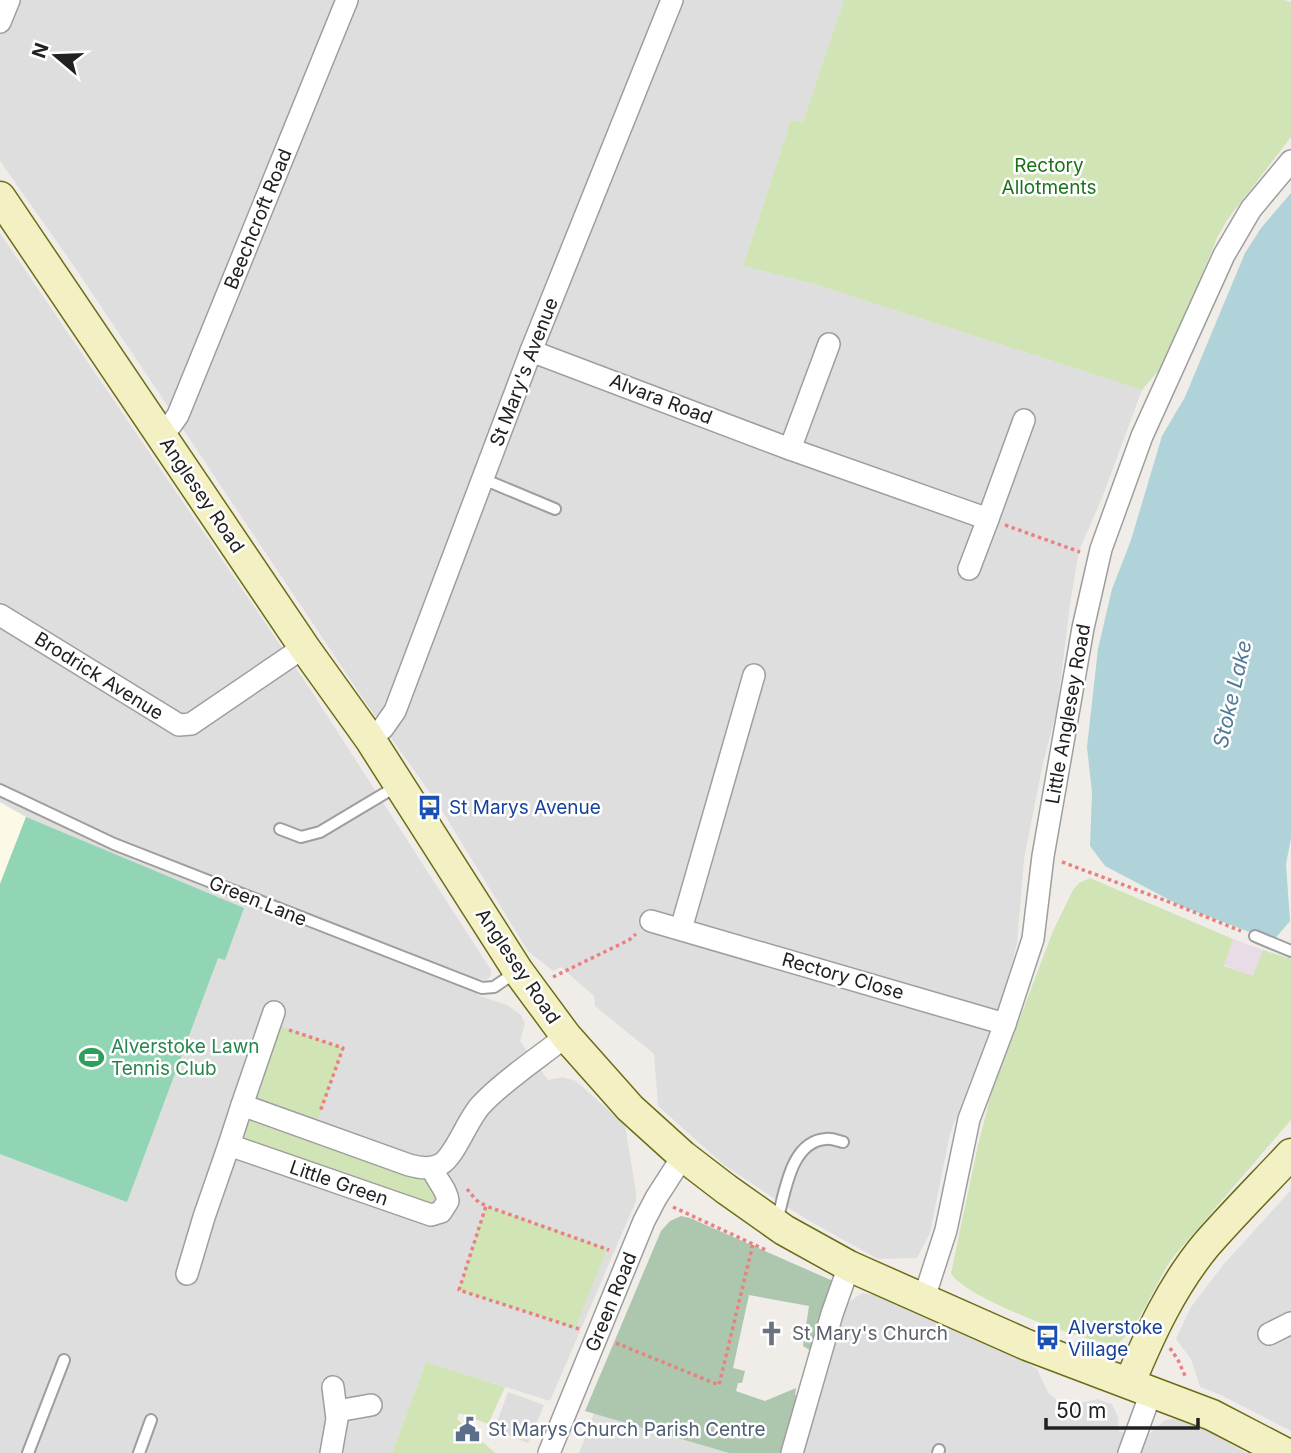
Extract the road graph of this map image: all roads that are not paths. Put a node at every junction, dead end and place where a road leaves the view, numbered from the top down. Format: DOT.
graph roads {
  1 [pos="9,0"];
  2 [pos="347,0"];
  3 [pos="672,0"];
  4 [pos="0,22"];
  5 [pos="1291,161"];
  6 [pos="0,197"];
  7 [pos="829,344"];
  8 [pos="531,351"];
  9 [pos="1024,420"];
  10 [pos="160,432"];
  11 [pos="790,449"];
  12 [pos="483,479"];
  13 [pos="555,509"];
  14 [pos="988,519"];
  15 [pos="969,569"];
  16 [pos="0,615"];
  17 [pos="304,647"];
  18 [pos="754,675"];
  19 [pos="370,739"];
  20 [pos="400,785"];
  21 [pos="0,790"];
  22 [pos="280,829"];
  23 [pos="651,921"];
  24 [pos="681,929"];
  25 [pos="1255,936"];
  26 [pos="1291,951"];
  27 [pos="518,971"];
  28 [pos="272,1018"];
  29 [pos="1005,1024"];
  30 [pos="566,1036"];
  31 [pos="242,1105"];
  32 [pos="843,1142"];
  33 [pos="229,1145"];
  34 [pos="1291,1154"];
  35 [pos="683,1156"];
  36 [pos="432,1168"];
  37 [pos="776,1224"];
  38 [pos="849,1266"];
  39 [pos="187,1274"];
  40 [pos="924,1298"];
  41 [pos="1291,1324"];
  42 [pos="1269,1334"];
  43 [pos="64,1360"];
  44 [pos="1141,1386"];
  45 [pos="333,1387"];
  46 [pos="372,1405"];
  47 [pos="337,1411"];
  48 [pos="152,1420"];
  49 [pos="28,1453"];
  50 [pos="139,1453"];
  51 [pos="331,1453"];
  52 [pos="549,1453"];
  53 [pos="792,1453"];
  54 [pos="1129,1453"];
  55 [pos="1285,1453"];
  1 -- 4 [label="street"];
  2 -- 10 [label="street, Beechcroft Road"];
  3 -- 8 [label="street, St Mary's Avenue"];
  5 -- 29 [label="street, Little Anglesey Road"];
  6 -- 10 [label="street, Anglesey Road"];
  7 -- 11 [label="street"];
  8 -- 11 [label="street, Alvara Road"];
  8 -- 12 [label="street, St Mary's Avenue"];
  9 -- 14 [label="street"];
  10 -- 17 [label="street, Anglesey Road"];
  11 -- 14 [label="street, Alvara Road"];
  12 -- 13 [label="lane"];
  12 -- 19 [label="street, St Mary's Avenue"];
  14 -- 15 [label="street"];
  16 -- 17 [label="street, Brodrick Avenue"];
  17 -- 19 [label="street, Anglesey Road"];
  18 -- 24 [label="street"];
  19 -- 20 [label="street, Anglesey Road"];
  20 -- 22 [label="lane"];
  20 -- 27 [label="street, Anglesey Road"];
  21 -- 27 [label="lane, Green Lane"];
  23 -- 24 [label="street, Rectory Close"];
  24 -- 29 [label="street, Rectory Close"];
  25 -- 26 [label="lane"];
  27 -- 30 [label="street, Anglesey Road"];
  28 -- 31 [label="street"];
  29 -- 40 [label="street, Little Anglesey Road"];
  30 -- 35 [label="street, Anglesey Road"];
  30 -- 36 [label="street"];
  31 -- 33 [label="street"];
  31 -- 36 [label="street, Little Green"];
  32 -- 37 [label="lane"];
  33 -- 36 [label="street, Little Green"];
  33 -- 39 [label="street"];
  34 -- 44 [label="street"];
  35 -- 37 [label="street, Anglesey Road"];
  35 -- 52 [label="street, Green Road"];
  37 -- 38 [label="street, Anglesey Road"];
  38 -- 40 [label="street, Anglesey Road"];
  38 -- 53 [label="street"];
  40 -- 44 [label="street, Anglesey Road"];
  41 -- 42 [label="street"];
  43 -- 49 [label="lane"];
  44 -- 54 [label="street"];
  44 -- 55 [label="street, Anglesey Road"];
  45 -- 47 [label="street"];
  46 -- 47 [label="street"];
  47 -- 51 [label="street"];
  48 -- 50 [label="lane"];
}
